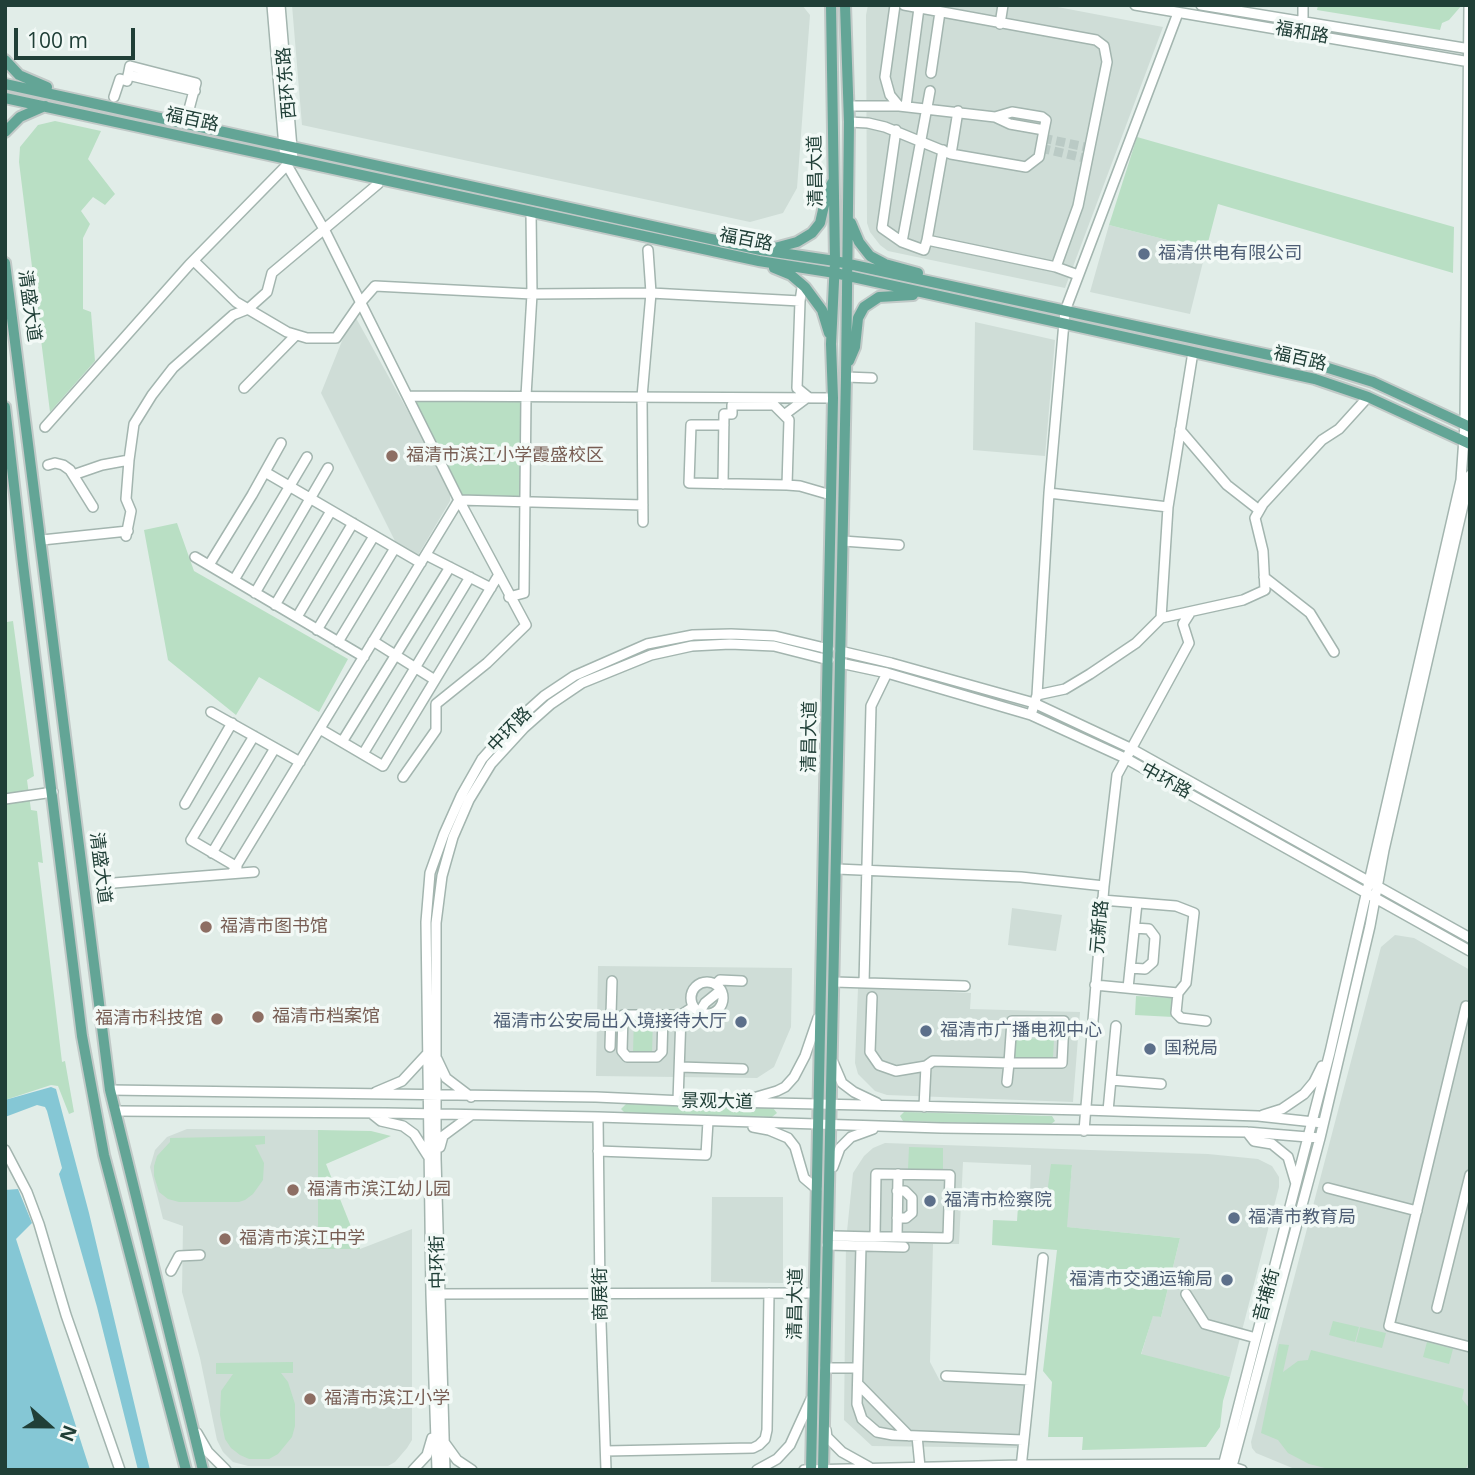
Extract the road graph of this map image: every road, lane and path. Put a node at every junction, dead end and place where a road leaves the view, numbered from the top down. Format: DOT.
graph roads {
  1 [pos="272,5"];
  2 [pos="280,5"];
  3 [pos="825,5"];
  4 [pos="831,5"];
  5 [pos="845,5"];
  6 [pos="851,5"];
  7 [pos="895,5"];
  8 [pos="904,5"];
  9 [pos="1003,5"];
  10 [pos="1135,5"];
  11 [pos="1200,5"];
  12 [pos="1303,5"];
  13 [pos="1469,5"];
  14 [pos="919,8"];
  15 [pos="940,12"];
  16 [pos="1178,12"];
  17 [pos="832,20"];
  18 [pos="845,21"];
  19 [pos="1303,23"];
  20 [pos="1000,24"];
  21 [pos="1469,49"];
  22 [pos="5,60"];
  23 [pos="1469,61"];
  24 [pos="931,73"];
  25 [pos="5,84"];
  26 [pos="930,91"];
  27 [pos="114,97"];
  28 [pos="5,98"];
  29 [pos="89,103"];
  30 [pos="45,106"];
  31 [pos="849,106"];
  32 [pos="902,106"];
  33 [pos="927,108"];
  34 [pos="958,111"];
  35 [pos="188,113"];
  36 [pos="849,122"];
  37 [pos="896,130"];
  38 [pos="5,132"];
  39 [pos="922,141"];
  40 [pos="289,147"];
  41 [pos="947,152"];
  42 [pos="289,161"];
  43 [pos="834,180"];
  44 [pos="378,184"];
  45 [pos="848,205"];
  46 [pos="531,212"];
  47 [pos="325,231"];
  48 [pos="927,240"];
  49 [pos="902,242"];
  50 [pos="648,250"];
  51 [pos="760,255"];
  52 [pos="194,261"];
  53 [pos="835,261"];
  54 [pos="5,263"];
  55 [pos="848,264"];
  56 [pos="1056,267"];
  57 [pos="835,274"];
  58 [pos="1078,275"];
  59 [pos="847,276"];
  60 [pos="932,283"];
  61 [pos="805,286"];
  62 [pos="651,293"];
  63 [pos="532,294"];
  64 [pos="925,294"];
  65 [pos="800,301"];
  66 [pos="360,302"];
  67 [pos="248,309"];
  68 [pos="1065,311"];
  69 [pos="1062,324"];
  70 [pos="296,335"];
  71 [pos="831,344"];
  72 [pos="1193,352"];
  73 [pos="846,372"];
  74 [pos="872,377"];
  75 [pos="244,388"];
  76 [pos="408,396"];
  77 [pos="526,396"];
  78 [pos="642,397"];
  79 [pos="808,397"];
  80 [pos="1368,397"];
  81 [pos="833,398"];
  82 [pos="5,407"];
  83 [pos="784,415"];
  84 [pos="724,425"];
  85 [pos="1467,425"];
  86 [pos="45,428"];
  87 [pos="1180,430"];
  88 [pos="1467,442"];
  89 [pos="281,443"];
  90 [pos="307,457"];
  91 [pos="129,460"];
  92 [pos="48,465"];
  93 [pos="328,468"];
  94 [pos="265,472"];
  95 [pos="73,475"];
  96 [pos="1470,475"];
  97 [pos="723,484"];
  98 [pos="787,485"];
  99 [pos="290,486"];
  100 [pos="1049,494"];
  101 [pos="831,495"];
  102 [pos="312,499"];
  103 [pos="459,500"];
  104 [pos="524,502"];
  105 [pos="643,505"];
  106 [pos="93,507"];
  107 [pos="1168,507"];
  108 [pos="1259,510"];
  109 [pos="331,511"];
  110 [pos="643,522"];
  111 [pos="353,523"];
  112 [pos="374,536"];
  113 [pos="42,540"];
  114 [pos="843,541"];
  115 [pos="899,545"];
  116 [pos="395,548"];
  117 [pos="195,557"];
  118 [pos="423,559"];
  119 [pos="209,565"];
  120 [pos="450,567"];
  121 [pos="498,576"];
  122 [pos="470,577"];
  123 [pos="1264,577"];
  124 [pos="233,580"];
  125 [pos="491,588"];
  126 [pos="255,593"];
  127 [pos="509,597"];
  128 [pos="275,605"];
  129 [pos="1190,613"];
  130 [pos="297,617"];
  131 [pos="1161,618"];
  132 [pos="317,630"];
  133 [pos="373,641"];
  134 [pos="338,642"];
  135 [pos="1334,652"];
  136 [pos="396,656"];
  137 [pos="835,656"];
  138 [pos="363,657"];
  139 [pos="415,668"];
  140 [pos="887,673"];
  141 [pos="435,680"];
  142 [pos="1035,699"];
  143 [pos="211,712"];
  144 [pos="1031,715"];
  145 [pos="232,723"];
  146 [pos="320,729"];
  147 [pos="254,736"];
  148 [pos="342,742"];
  149 [pos="275,748"];
  150 [pos="1130,748"];
  151 [pos="363,754"];
  152 [pos="1125,758"];
  153 [pos="300,762"];
  154 [pos="403,777"];
  155 [pos="53,792"];
  156 [pos="5,799"];
  157 [pos="185,804"];
  158 [pos="212,853"];
  159 [pos="837,869"];
  160 [pos="234,870"];
  161 [pos="867,870"];
  162 [pos="254,872"];
  163 [pos="1373,883"];
  164 [pos="100,884"];
  165 [pos="1104,886"];
  166 [pos="1371,895"];
  167 [pos="1102,900"];
  168 [pos="1137,903"];
  169 [pos="1135,928"];
  170 [pos="1470,938"];
  171 [pos="1470,951"];
  172 [pos="1130,968"];
  173 [pos="612,981"];
  174 [pos="742,981"];
  175 [pos="834,982"];
  176 [pos="864,983"];
  177 [pos="1095,985"];
  178 [pos="965,986"];
  179 [pos="719,987"];
  180 [pos="1128,988"];
  181 [pos="1178,993"];
  182 [pos="872,997"];
  183 [pos="1470,1007"];
  184 [pos="821,1009"];
  185 [pos="696,1010"];
  186 [pos="611,1014"];
  187 [pos="623,1015"];
  188 [pos="663,1015"];
  189 [pos="681,1015"];
  190 [pos="1206,1021"];
  191 [pos="1116,1026"];
  192 [pos="832,1042"];
  193 [pos="610,1047"];
  194 [pos="1330,1052"];
  195 [pos="431,1054"];
  196 [pos="1009,1063"];
  197 [pos="680,1066"];
  198 [pos="926,1066"];
  199 [pos="743,1069"];
  200 [pos="1111,1080"];
  201 [pos="1007,1082"];
  202 [pos="1161,1084"];
  203 [pos="110,1090"];
  204 [pos="372,1094"];
  205 [pos="386,1094"];
  206 [pos="432,1096"];
  207 [pos="471,1097"];
  208 [pos="502,1097"];
  209 [pos="678,1101"];
  210 [pos="734,1102"];
  211 [pos="825,1104"];
  212 [pos="885,1106"];
  213 [pos="924,1107"];
  214 [pos="1085,1110"];
  215 [pos="115,1111"];
  216 [pos="1108,1111"];
  217 [pos="371,1112"];
  218 [pos="386,1113"];
  219 [pos="432,1114"];
  220 [pos="471,1115"];
  221 [pos="501,1116"];
  222 [pos="1258,1116"];
  223 [pos="598,1117"];
  224 [pos="708,1121"];
  225 [pos="1312,1121"];
  226 [pos="735,1122"];
  227 [pos="1323,1123"];
  228 [pos="824,1124"];
  229 [pos="884,1126"];
  230 [pos="1084,1131"];
  231 [pos="1247,1132"];
  232 [pos="1309,1137"];
  233 [pos="1320,1138"];
  234 [pos="5,1150"];
  235 [pos="598,1151"];
  236 [pos="433,1159"];
  237 [pos="898,1174"];
  238 [pos="1470,1175"];
  239 [pos="1296,1187"];
  240 [pos="1328,1188"];
  241 [pos="823,1189"];
  242 [pos="897,1191"];
  243 [pos="1417,1211"];
  244 [pos="897,1218"];
  245 [pos="1457,1226"];
  246 [pos="1470,1229"];
  247 [pos="874,1237"];
  248 [pos="897,1237"];
  249 [pos="831,1240"];
  250 [pos="861,1246"];
  251 [pos="904,1247"];
  252 [pos="200,1255"];
  253 [pos="1043,1258"];
  254 [pos="171,1271"];
  255 [pos="600,1293"];
  256 [pos="769,1293"];
  257 [pos="813,1293"];
  258 [pos="435,1294"];
  259 [pos="1186,1294"];
  260 [pos="1437,1308"];
  261 [pos="1256,1338"];
  262 [pos="1470,1347"];
  263 [pos="825,1368"];
  264 [pos="858,1368"];
  265 [pos="946,1376"];
  266 [pos="1030,1380"];
  267 [pos="858,1384"];
  268 [pos="812,1397"];
  269 [pos="434,1412"];
  270 [pos="824,1417"];
  271 [pos="192,1422"];
  272 [pos="913,1436"];
  273 [pos="1023,1440"];
  274 [pos="444,1441"];
  275 [pos="606,1451"];
  276 [pos="920,1467"];
  277 [pos="1021,1467"];
  278 [pos="1227,1467"];
  279 [pos="874,1469"];
  280 [pos="120,1470"];
  281 [pos="186,1470"];
  282 [pos="203,1470"];
  283 [pos="226,1470"];
  284 [pos="413,1470"];
  285 [pos="436,1470"];
  286 [pos="444,1470"];
  287 [pos="472,1470"];
  288 [pos="606,1470"];
  289 [pos="757,1470"];
  290 [pos="804,1470"];
  291 [pos="811,1470"];
  292 [pos="823,1470"];
  293 [pos="1242,1470"];
  1 -- 40 [label="street, 西环东路"];
  2 -- 40 [label="street, 西环东路"];
  3 -- 17 [label="street"];
  4 -- 17 [label="main road, 清昌大道"];
  5 -- 18 [label="main road, 清昌大道"];
  6 -- 18 [label="street"];
  7 -- 32 [label="street"];
  8 -- 14 [label="street"];
  9 -- 20 [label="street"];
  10 -- 16 [label="street, 福和路"];
  11 -- 19 [label="street, 福和路"];
  12 -- 19 [label="street"];
  13 -- 21 [label="street"];
  14 -- 15 [label="street"];
  14 -- 32 [label="street"];
  15 -- 20 [label="street"];
  15 -- 24 [label="street"];
  16 -- 23 [label="street, 福和路"];
  16 -- 58 [label="street"];
  17 -- 43 [label="main road, 清昌大道"];
  18 -- 31 [label="main road, 清昌大道"];
  19 -- 21 [label="street, 福和路"];
  20 -- 56 [label="street"];
  21 -- 23 [label="street"];
  22 -- 29 [label="main road"];
  23 -- 85 [label="street"];
  25 -- 29 [label="main road, 福百路"];
  26 -- 33 [label="street"];
  27 -- 35 [label="street"];
  28 -- 30 [label="main road, 福百路"];
  29 -- 40 [label="main road, 福百路"];
  30 -- 38 [label="main road"];
  30 -- 42 [label="main road, 福百路"];
  31 -- 32 [label="street"];
  31 -- 36 [label="main road, 清昌大道"];
  32 -- 33 [label="street"];
  33 -- 34 [label="street"];
  33 -- 39 [label="street"];
  34 -- 41 [label="street"];
  34 -- 41 [label="street"];
  36 -- 37 [label="street"];
  36 -- 45 [label="main road, 清昌大道"];
  37 -- 39 [label="street"];
  37 -- 49 [label="street"];
  39 -- 41 [label="street"];
  39 -- 49 [label="street"];
  40 -- 42 [label="street, 西环东路"];
  40 -- 51 [label="main road, 福百路"];
  41 -- 48 [label="street"];
  42 -- 46 [label="main road, 福百路"];
  42 -- 47 [label="street"];
  42 -- 52 [label="street"];
  43 -- 51 [label="main road"];
  43 -- 53 [label="main road, 清昌大道"];
  44 -- 47 [label="street"];
  45 -- 55 [label="main road, 清昌大道"];
  45 -- 60 [label="main road"];
  46 -- 51 [label="main road, 福百路"];
  46 -- 63 [label="street"];
  47 -- 66 [label="street"];
  47 -- 67 [label="street"];
  48 -- 49 [label="street"];
  48 -- 56 [label="street"];
  50 -- 62 [label="street"];
  51 -- 53 [label="main road, 福百路"];
  51 -- 57 [label="main road, 福百路"];
  51 -- 61 [label="main road"];
  52 -- 67 [label="street"];
  52 -- 86 [label="street"];
  53 -- 55 [label="main road, 福百路"];
  53 -- 57 [label="main road, 清昌大道"];
  54 -- 113 [label="main road, 清盛大道"];
  55 -- 59 [label="main road, 清昌大道"];
  55 -- 60 [label="main road, 福百路"];
  56 -- 58 [label="street"];
  57 -- 59 [label="main road, 福百路"];
  57 -- 71 [label="main road, 清昌大道"];
  58 -- 68 [label="street"];
  59 -- 64 [label="main road, 福百路"];
  59 -- 73 [label="main road, 清昌大道"];
  60 -- 68 [label="main road, 福百路"];
  61 -- 65 [label="street"];
  61 -- 71 [label="main road"];
  62 -- 63 [label="street"];
  62 -- 65 [label="street"];
  62 -- 78 [label="street"];
  63 -- 66 [label="street"];
  63 -- 77 [label="street"];
  64 -- 69 [label="main road, 福百路"];
  64 -- 73 [label="main road"];
  65 -- 79 [label="street"];
  66 -- 70 [label="street"];
  66 -- 76 [label="street"];
  67 -- 70 [label="street"];
  67 -- 91 [label="street"];
  68 -- 69 [label="street"];
  68 -- 85 [label="main road, 福百路"];
  69 -- 72 [label="main road, 福百路"];
  69 -- 100 [label="street"];
  70 -- 75 [label="street"];
  71 -- 81 [label="main road, 清昌大道"];
  72 -- 80 [label="main road, 福百路"];
  72 -- 87 [label="street"];
  73 -- 74 [label="street"];
  73 -- 114 [label="main road, 清昌大道"];
  76 -- 77 [label="street"];
  76 -- 103 [label="street"];
  77 -- 78 [label="street"];
  77 -- 104 [label="street"];
  78 -- 79 [label="street"];
  78 -- 105 [label="street"];
  79 -- 81 [label="street"];
  79 -- 83 [label="street"];
  80 -- 88 [label="main road, 福百路"];
  80 -- 108 [label="street"];
  81 -- 101 [label="main road, 清昌大道"];
  82 -- 155 [label="main road"];
  83 -- 84 [label="street"];
  83 -- 98 [label="street"];
  84 -- 97 [label="street"];
  84 -- 97 [label="street"];
  85 -- 88 [label="street"];
  87 -- 107 [label="street"];
  87 -- 108 [label="street"];
  88 -- 163 [label="street"];
  89 -- 94 [label="street"];
  90 -- 99 [label="street"];
  91 -- 95 [label="street"];
  91 -- 113 [label="street"];
  92 -- 95 [label="street"];
  93 -- 102 [label="street"];
  94 -- 99 [label="street"];
  94 -- 119 [label="street"];
  95 -- 106 [label="street"];
  96 -- 163 [label="street"];
  97 -- 98 [label="street"];
  98 -- 101 [label="street"];
  99 -- 102 [label="street"];
  99 -- 124 [label="street"];
  100 -- 107 [label="street"];
  100 -- 142 [label="street"];
  101 -- 137 [label="main road, 清昌大道"];
  102 -- 109 [label="street"];
  102 -- 126 [label="street"];
  103 -- 104 [label="street"];
  103 -- 118 [label="street"];
  103 -- 121 [label="street"];
  104 -- 105 [label="street"];
  104 -- 127 [label="street"];
  105 -- 110 [label="street"];
  107 -- 131 [label="street"];
  108 -- 123 [label="street"];
  109 -- 111 [label="street"];
  109 -- 128 [label="street"];
  111 -- 112 [label="street"];
  111 -- 130 [label="street"];
  112 -- 116 [label="street"];
  112 -- 132 [label="street"];
  113 -- 203 [label="main road, 清盛大道"];
  114 -- 115 [label="street"];
  114 -- 137 [label="main road, 清昌大道"];
  116 -- 118 [label="street"];
  116 -- 134 [label="street"];
  117 -- 119 [label="street"];
  118 -- 120 [label="street"];
  118 -- 133 [label="street"];
  119 -- 124 [label="street"];
  120 -- 122 [label="street"];
  120 -- 136 [label="street"];
  121 -- 125 [label="street"];
  121 -- 127 [label="street"];
  122 -- 125 [label="street"];
  122 -- 139 [label="street"];
  123 -- 129 [label="street"];
  123 -- 135 [label="street"];
  124 -- 126 [label="street"];
  125 -- 141 [label="street"];
  126 -- 128 [label="street"];
  127 -- 154 [label="street"];
  128 -- 130 [label="street"];
  129 -- 131 [label="street"];
  129 -- 150 [label="street, 元新路"];
  130 -- 132 [label="street"];
  131 -- 142 [label="street"];
  132 -- 134 [label="street"];
  133 -- 136 [label="street"];
  133 -- 138 [label="street"];
  134 -- 138 [label="street"];
  136 -- 139 [label="street"];
  136 -- 148 [label="street"];
  137 -- 140 [label="street, 中环路"];
  137 -- 142 [label="street, 中环路"];
  137 -- 159 [label="main road, 清昌大道"];
  137 -- 184 [label="main road, 清昌大道"];
  137 -- 195 [label="street, 中环路"];
  138 -- 146 [label="street"];
  139 -- 141 [label="street"];
  139 -- 151 [label="street"];
  140 -- 144 [label="street, 中环路"];
  140 -- 161 [label="street"];
  141 -- 151 [label="street"];
  142 -- 144 [label="street"];
  142 -- 150 [label="street, 中环路"];
  143 -- 145 [label="street"];
  144 -- 152 [label="street, 中环路"];
  145 -- 147 [label="street"];
  145 -- 157 [label="street"];
  146 -- 148 [label="street"];
  146 -- 153 [label="street"];
  147 -- 149 [label="street"];
  147 -- 158 [label="street"];
  148 -- 151 [label="street"];
  149 -- 153 [label="street"];
  149 -- 158 [label="street"];
  150 -- 152 [label="street, 元新路"];
  150 -- 163 [label="street, 中环路"];
  152 -- 165 [label="street, 元新路"];
  152 -- 166 [label="street, 中环路"];
  153 -- 160 [label="street"];
  155 -- 156 [label="street"];
  155 -- 281 [label="main road"];
  158 -- 160 [label="street"];
  159 -- 161 [label="street"];
  159 -- 175 [label="main road, 清昌大道"];
  160 -- 162 [label="street"];
  160 -- 164 [label="street"];
  161 -- 165 [label="street"];
  161 -- 176 [label="street"];
  163 -- 166 [label="street"];
  163 -- 170 [label="street, 中环路"];
  165 -- 167 [label="street, 元新路"];
  166 -- 171 [label="street, 中环路"];
  166 -- 194 [label="street"];
  166 -- 227 [label="street, 音埔街"];
  167 -- 168 [label="street"];
  167 -- 177 [label="street, 元新路"];
  168 -- 169 [label="street"];
  168 -- 181 [label="street"];
  169 -- 172 [label="street"];
  169 -- 172 [label="street"];
  172 -- 180 [label="street"];
  173 -- 186 [label="street"];
  174 -- 179 [label="street"];
  175 -- 176 [label="street"];
  175 -- 192 [label="main road, 清昌大道"];
  176 -- 178 [label="street"];
  177 -- 180 [label="street"];
  177 -- 214 [label="street, 元新路"];
  179 -- 185 [label="street"];
  179 -- 185 [label="street"];
  179 -- 185 [label="street"];
  180 -- 181 [label="street"];
  181 -- 190 [label="street"];
  182 -- 198 [label="street"];
  183 -- 243 [label="street"];
  184 -- 210 [label="street"];
  184 -- 211 [label="main road, 清昌大道"];
  185 -- 189 [label="street"];
  186 -- 187 [label="street"];
  186 -- 193 [label="street"];
  187 -- 188 [label="street"];
  187 -- 188 [label="street"];
  188 -- 189 [label="street"];
  189 -- 197 [label="street"];
  191 -- 200 [label="street"];
  192 -- 211 [label="main road, 清昌大道"];
  192 -- 212 [label="street"];
  194 -- 222 [label="street"];
  194 -- 225 [label="street, 音埔街"];
  195 -- 204 [label="street"];
  195 -- 206 [label="street, 中环街"];
  195 -- 207 [label="street"];
  196 -- 196 [label="street"];
  196 -- 198 [label="street"];
  196 -- 201 [label="street"];
  197 -- 199 [label="street"];
  197 -- 209 [label="street"];
  198 -- 213 [label="street"];
  200 -- 202 [label="street"];
  200 -- 216 [label="street"];
  203 -- 204 [label="street, 景观大道"];
  203 -- 215 [label="main road, 清盛大道"];
  204 -- 205 [label="street, 景观大道"];
  205 -- 206 [label="street, 景观大道"];
  205 -- 218 [label="street"];
  206 -- 207 [label="street, 景观大道"];
  206 -- 219 [label="street, 中环街"];
  207 -- 208 [label="street, 景观大道"];
  208 -- 209 [label="street, 景观大道"];
  208 -- 221 [label="street"];
  209 -- 210 [label="street, 景观大道"];
  210 -- 211 [label="street, 景观大道"];
  211 -- 212 [label="street, 景观大道"];
  211 -- 228 [label="main road, 清昌大道"];
  212 -- 213 [label="street, 景观大道"];
  213 -- 214 [label="street, 景观大道"];
  214 -- 216 [label="street, 景观大道"];
  214 -- 230 [label="street, 元新路"];
  215 -- 217 [label="street, 景观大道"];
  215 -- 271 [label="main road, 清盛大道"];
  216 -- 222 [label="street, 景观大道"];
  217 -- 218 [label="street, 景观大道"];
  217 -- 236 [label="street"];
  218 -- 219 [label="street, 景观大道"];
  219 -- 220 [label="street, 景观大道"];
  219 -- 236 [label="street, 中环街"];
  220 -- 221 [label="street, 景观大道"];
  220 -- 236 [label="street"];
  221 -- 223 [label="street, 景观大道"];
  222 -- 225 [label="street, 景观大道"];
  223 -- 224 [label="street, 景观大道"];
  223 -- 235 [label="street, 商展街"];
  224 -- 226 [label="street, 景观大道"];
  224 -- 235 [label="street"];
  225 -- 227 [label="street, 景观大道"];
  225 -- 232 [label="street, 音埔街"];
  226 -- 228 [label="street, 景观大道"];
  226 -- 241 [label="street"];
  227 -- 233 [label="street, 音埔街"];
  228 -- 229 [label="street, 景观大道"];
  228 -- 241 [label="main road, 清昌大道"];
  229 -- 230 [label="street, 景观大道"];
  229 -- 241 [label="street"];
  230 -- 231 [label="street, 景观大道"];
  231 -- 232 [label="street, 景观大道"];
  231 -- 239 [label="street"];
  232 -- 233 [label="street, 景观大道"];
  232 -- 239 [label="street, 音埔街"];
  233 -- 278 [label="street, 音埔街"];
  234 -- 280 [label="street"];
  235 -- 255 [label="street, 商展街"];
  236 -- 258 [label="street, 中环街"];
  237 -- 242 [label="street"];
  237 -- 247 [label="street"];
  237 -- 248 [label="street"];
  238 -- 245 [label="street"];
  239 -- 261 [label="street, 音埔街"];
  240 -- 243 [label="street"];
  241 -- 249 [label="main road, 清昌大道"];
  241 -- 257 [label="main road, 清昌大道"];
  242 -- 244 [label="street"];
  242 -- 244 [label="street"];
  243 -- 262 [label="street"];
  244 -- 248 [label="street"];
  245 -- 246 [label="street"];
  245 -- 260 [label="street"];
  247 -- 248 [label="street"];
  247 -- 249 [label="street"];
  249 -- 250 [label="street"];
  249 -- 263 [label="main road, 清昌大道"];
  250 -- 251 [label="street"];
  250 -- 264 [label="street"];
  252 -- 254 [label="street"];
  253 -- 266 [label="street"];
  255 -- 256 [label="street"];
  255 -- 258 [label="street"];
  255 -- 275 [label="street, 商展街"];
  256 -- 257 [label="street"];
  256 -- 275 [label="street"];
  257 -- 268 [label="main road, 清昌大道"];
  258 -- 269 [label="street, 中环街"];
  258 -- 274 [label="street, 中环街"];
  259 -- 261 [label="street"];
  261 -- 278 [label="street, 音埔街"];
  263 -- 264 [label="street"];
  263 -- 270 [label="main road, 清昌大道"];
  264 -- 267 [label="street"];
  265 -- 266 [label="street"];
  266 -- 273 [label="street"];
  267 -- 272 [label="street"];
  267 -- 272 [label="street"];
  268 -- 289 [label="street"];
  268 -- 291 [label="main road, 清昌大道"];
  269 -- 284 [label="street"];
  269 -- 285 [label="street, 中环街"];
  270 -- 279 [label="street"];
  270 -- 292 [label="main road, 清昌大道"];
  271 -- 282 [label="main road, 清盛大道"];
  271 -- 283 [label="street"];
  272 -- 273 [label="street"];
  272 -- 276 [label="street"];
  273 -- 277 [label="street"];
  274 -- 286 [label="street, 中环街"];
  274 -- 287 [label="street"];
  275 -- 288 [label="street, 商展街"];
  276 -- 277 [label="street"];
  276 -- 279 [label="street"];
  277 -- 278 [label="street"];
  278 -- 293 [label="street"];
  279 -- 292 [label="street"];
  290 -- 291 [label="street"];
  291 -- 292 [label="street"];
}
